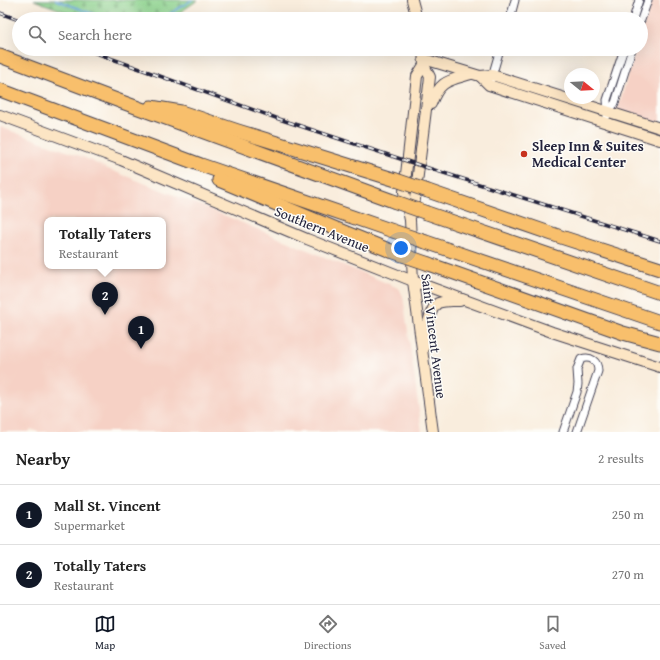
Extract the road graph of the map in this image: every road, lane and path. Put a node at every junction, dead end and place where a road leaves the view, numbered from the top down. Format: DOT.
graph roads {
  1 [pos="412,0"];
  2 [pos="516,0"];
  3 [pos="643,3"];
  4 [pos="415,12"];
  5 [pos="512,12"];
  6 [pos="637,12"];
  7 [pos="0,56"];
  8 [pos="498,56"];
  9 [pos="622,56"];
  10 [pos="630,56"];
  11 [pos="424,58"];
  12 [pos="476,75"];
  13 [pos="492,75"];
  14 [pos="489,85"];
  15 [pos="0,90"];
  16 [pos="564,98"];
  17 [pos="122,102"];
  18 [pos="572,104"];
  19 [pos="583,104"];
  20 [pos="570,112"];
  21 [pos="608,112"];
  22 [pos="0,115"];
  23 [pos="426,119"];
  24 [pos="91,123"];
  25 [pos="605,123"];
  26 [pos="660,128"];
  27 [pos="660,140"];
  28 [pos="410,220"];
  29 [pos="660,269"];
  30 [pos="413,281"];
  31 [pos="658,293"];
  32 [pos="466,300"];
  33 [pos="654,321"];
  34 [pos="623,333"];
  35 [pos="660,343"];
  36 [pos="660,352"];
  37 [pos="423,357"];
  38 [pos="660,367"];
  39 [pos="433,432"];
  40 [pos="562,432"];
  41 [pos="577,432"];
  1 -- 4 [label="street"];
  2 -- 5 [label="street"];
  3 -- 6 [label="street"];
  7 -- 17 [label="highway"];
  8 -- 13 [label="street"];
  9 -- 21 [label="street"];
  10 -- 21 [label="street"];
  11 -- 12 [label="street"];
  11 -- 23 [label="street, Saint Vincent Avenue"];
  11 -- 28 [label="street, Saint Vincent Avenue"];
  12 -- 13 [label="street"];
  12 -- 14 [label="street"];
  12 -- 23 [label="street"];
  13 -- 14 [label="street"];
  13 -- 16 [label="street"];
  14 -- 20 [label="street"];
  15 -- 24 [label="highway"];
  17 -- 29 [label="highway, bridge"];
  17 -- 31 [label="highway, bridge"];
  18 -- 20 [label="street"];
  19 -- 21 [label="street"];
  20 -- 25 [label="street"];
  21 -- 25 [label="street"];
  21 -- 26 [label="street"];
  22 -- 30 [label="street, Southern Avenue"];
  23 -- 28 [label="street, Saint Vincent Avenue"];
  24 -- 33 [label="highway, bridge"];
  24 -- 34 [label="highway, bridge"];
  25 -- 27 [label="street"];
  28 -- 30 [label="street, Saint Vincent Avenue"];
  30 -- 32 [label="street, Southern Avenue"];
  30 -- 37 [label="street, Saint Vincent Avenue"];
  32 -- 37 [label="street"];
  32 -- 38 [label="street, Southern Avenue"];
  34 -- 35 [label="highway"];
  34 -- 36 [label="highway"];
  37 -- 39 [label="street, Saint Vincent Avenue"];
  40 -- 41 [label="street"];
}
